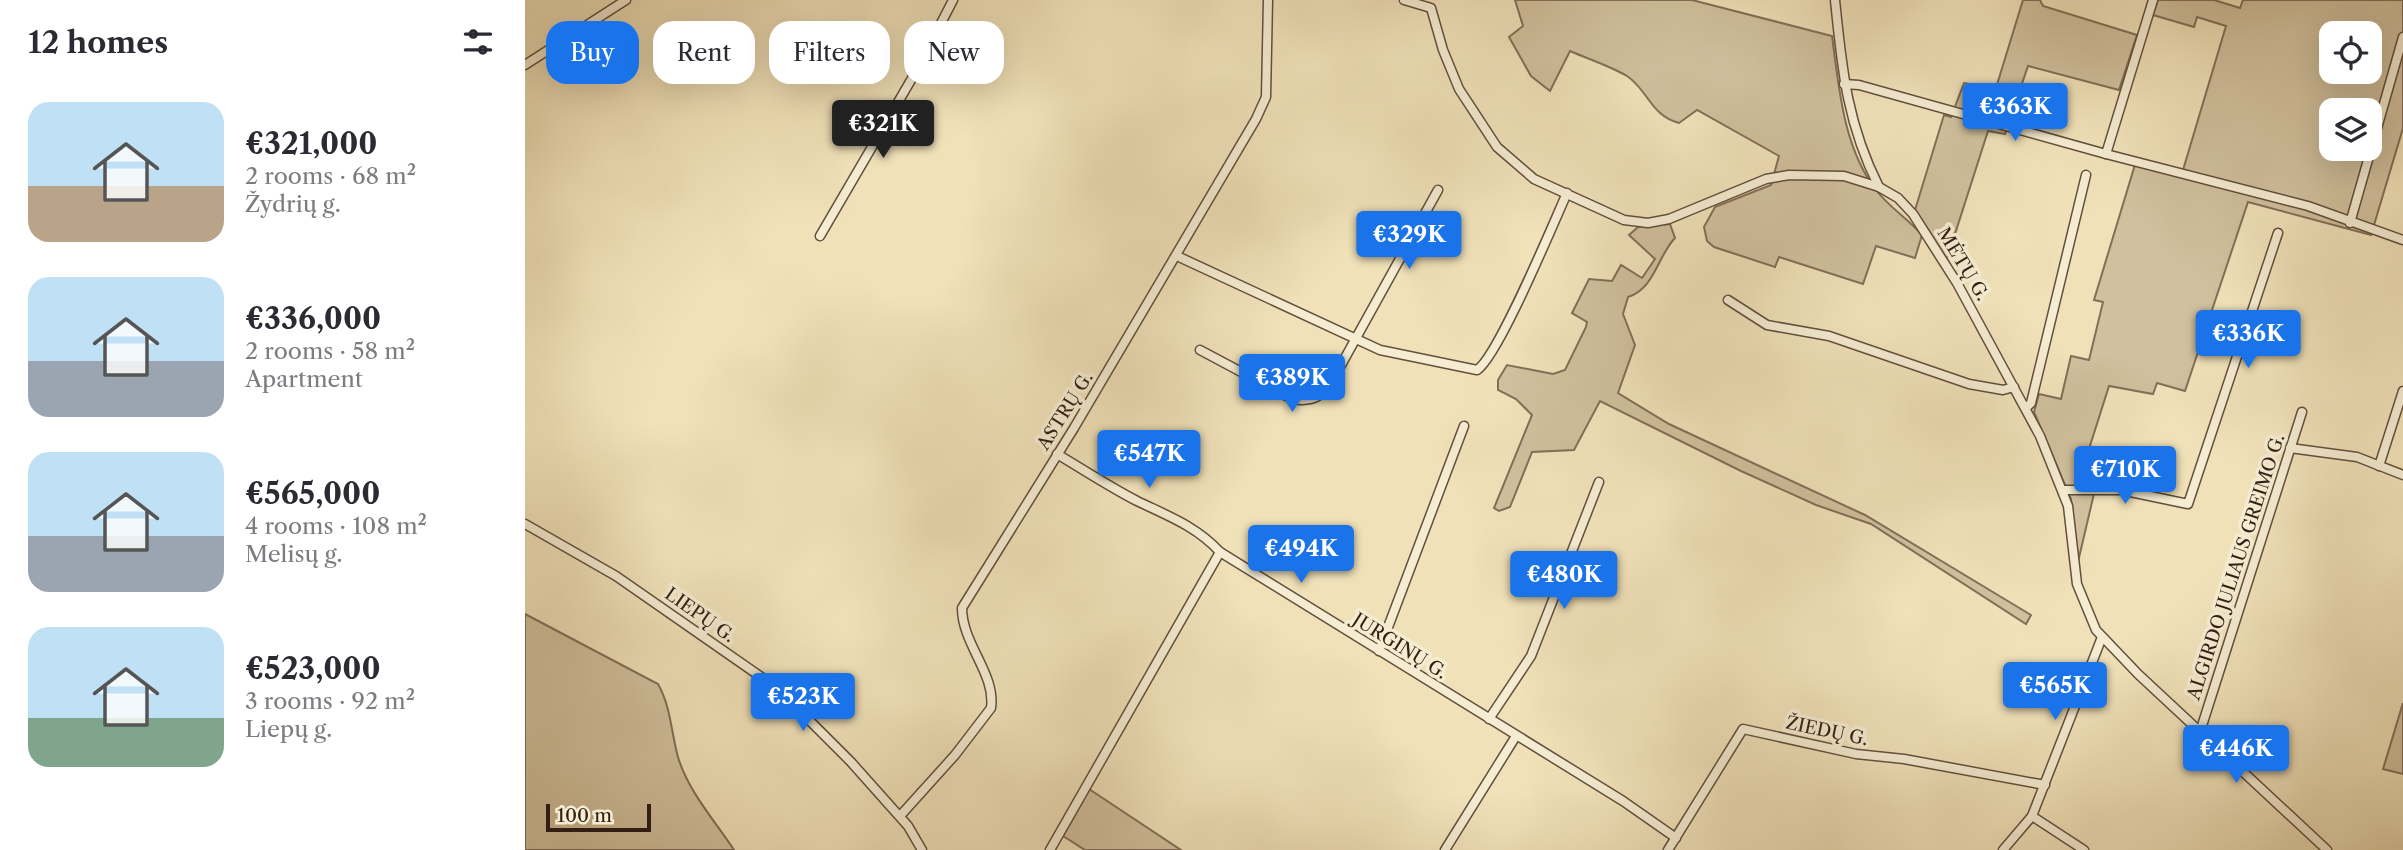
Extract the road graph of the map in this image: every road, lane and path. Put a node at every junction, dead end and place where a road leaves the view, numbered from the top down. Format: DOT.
graph roads {
  1 [pos="626,0"];
  2 [pos="953,0"];
  3 [pos="1268,0"];
  4 [pos="1404,0"];
  5 [pos="1835,0"];
  6 [pos="2153,0"];
  7 [pos="2403,37"];
  8 [pos="525,65"];
  9 [pos="1844,84"];
  10 [pos="2106,154"];
  11 [pos="2086,175"];
  12 [pos="1879,187"];
  13 [pos="1438,190"];
  14 [pos="1567,193"];
  15 [pos="2350,223"];
  16 [pos="2278,233"];
  17 [pos="820,236"];
  18 [pos="2403,240"];
  19 [pos="1177,256"];
  20 [pos="1728,300"];
  21 [pos="1356,339"];
  22 [pos="1200,349"];
  23 [pos="2014,387"];
  24 [pos="2403,391"];
  25 [pos="2026,408"];
  26 [pos="2302,412"];
  27 [pos="1464,426"];
  28 [pos="2291,448"];
  29 [pos="1057,454"];
  30 [pos="2379,466"];
  31 [pos="2403,475"];
  32 [pos="1599,482"];
  33 [pos="2064,490"];
  34 [pos="525,524"];
  35 [pos="1220,552"];
  36 [pos="2102,638"];
  37 [pos="1379,651"];
  38 [pos="1489,719"];
  39 [pos="2200,732"];
  40 [pos="1516,736"];
  41 [pos="2045,785"];
  42 [pos="900,816"];
  43 [pos="2032,816"];
  44 [pos="1676,838"];
  45 [pos="922,850"];
  46 [pos="1050,850"];
  47 [pos="1444,850"];
  48 [pos="1668,850"];
  49 [pos="2003,850"];
  50 [pos="2084,850"];
  51 [pos="2327,850"];
  1 -- 8 [label="street"];
  2 -- 17 [label="street"];
  3 -- 19 [label="street, ASTRŲ G."];
  4 -- 14 [label="street, MĖTŲ G."];
  5 -- 9 [label="street"];
  6 -- 10 [label="street"];
  7 -- 15 [label="street"];
  9 -- 10 [label="street"];
  9 -- 12 [label="street"];
  10 -- 15 [label="street"];
  11 -- 25 [label="street"];
  12 -- 14 [label="street, MĖTŲ G."];
  12 -- 23 [label="street, MĖTŲ G."];
  13 -- 21 [label="street"];
  14 -- 21 [label="street"];
  15 -- 18 [label="street"];
  16 -- 33 [label="street"];
  19 -- 21 [label="street"];
  19 -- 29 [label="street, ASTRŲ G."];
  20 -- 23 [label="street"];
  21 -- 22 [label="street"];
  23 -- 25 [label="street, MĖTŲ G."];
  24 -- 30 [label="street"];
  25 -- 33 [label="street, MĖTŲ G."];
  26 -- 28 [label="street, ALGIRDO JULIAUS GREIMO G."];
  27 -- 37 [label="street"];
  28 -- 30 [label="street"];
  28 -- 39 [label="street, ALGIRDO JULIAUS GREIMO G."];
  29 -- 35 [label="street, JURGINŲ G."];
  29 -- 42 [label="street, ASTRŲ G."];
  30 -- 31 [label="street"];
  32 -- 38 [label="street"];
  33 -- 36 [label="street, MĖTŲ G."];
  34 -- 42 [label="street, LIEPŲ G."];
  35 -- 37 [label="street, JURGINŲ G."];
  35 -- 46 [label="street"];
  36 -- 39 [label="street, MĖTŲ G."];
  36 -- 41 [label="street"];
  37 -- 38 [label="street, JURGINŲ G."];
  38 -- 40 [label="street, JURGINŲ G."];
  39 -- 51 [label="street, MĖTŲ G."];
  40 -- 44 [label="street, JURGINŲ G."];
  40 -- 47 [label="street"];
  41 -- 43 [label="street"];
  41 -- 44 [label="street, ŽIEDŲ G."];
  42 -- 45 [label="street, LIEPŲ G."];
  43 -- 49 [label="street"];
  43 -- 50 [label="street"];
  44 -- 48 [label="street, ŽIEDŲ G."];
}
